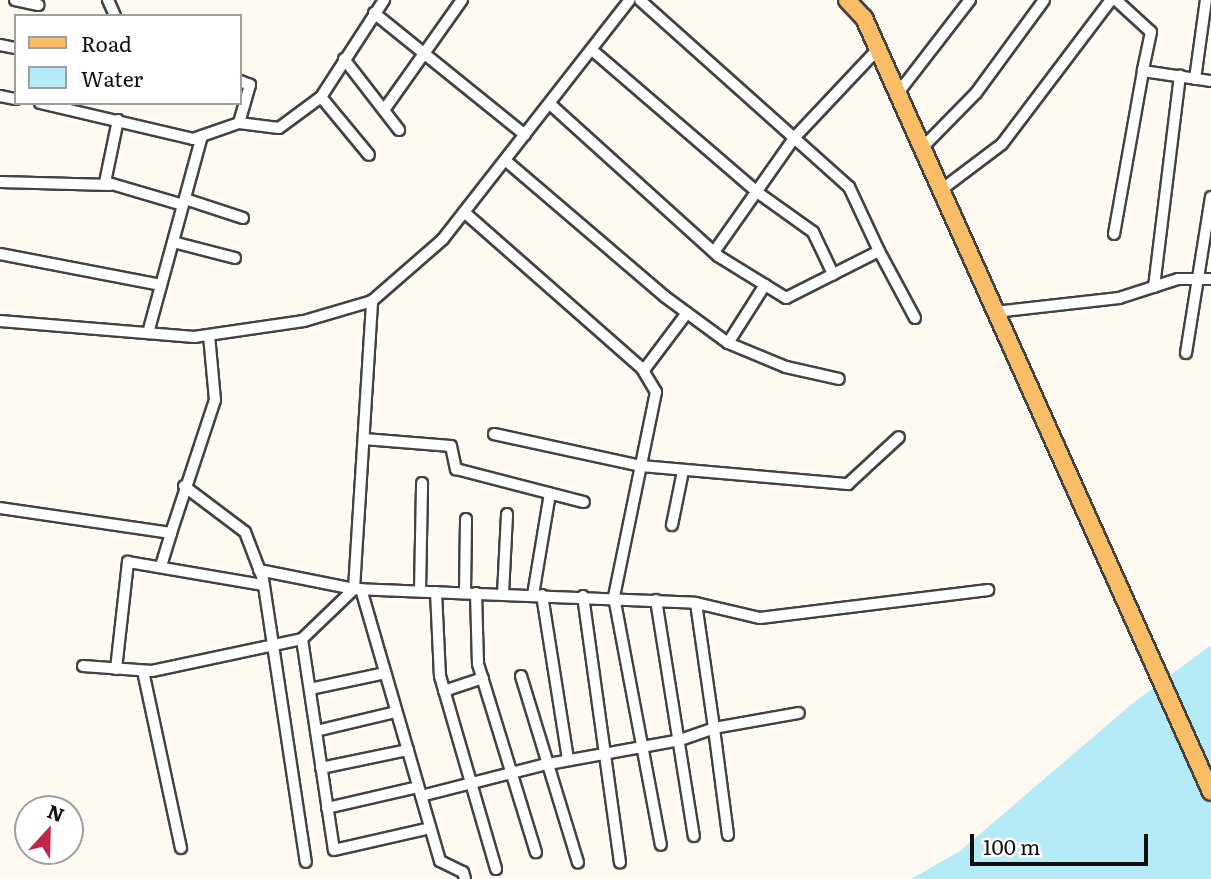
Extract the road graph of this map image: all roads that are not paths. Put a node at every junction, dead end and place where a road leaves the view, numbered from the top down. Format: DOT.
graph roads {
  1 [pos="15,0"];
  2 [pos="384,0"];
  3 [pos="462,0"];
  4 [pos="630,0"];
  5 [pos="640,0"];
  6 [pos="970,0"];
  7 [pos="1044,0"];
  8 [pos="1114,0"];
  9 [pos="1206,0"];
  10 [pos="849,1"];
  11 [pos="38,5"];
  12 [pos="374,13"];
  13 [pos="878,49"];
  14 [pos="592,50"];
  15 [pos="424,54"];
  16 [pos="344,59"];
  17 [pos="1143,71"];
  18 [pos="1180,76"];
  19 [pos="1195,79"];
  20 [pos="1211,81"];
  21 [pos="242,82"];
  22 [pos="898,93"];
  23 [pos="321,97"];
  24 [pos="550,104"];
  25 [pos="61,105"];
  26 [pos="93,108"];
  27 [pos="384,110"];
  28 [pos="118,120"];
  29 [pos="239,123"];
  30 [pos="399,130"];
  31 [pos="525,135"];
  32 [pos="202,136"];
  33 [pos="794,138"];
  34 [pos="922,148"];
  35 [pos="369,155"];
  36 [pos="505,160"];
  37 [pos="0,182"];
  38 [pos="110,185"];
  39 [pos="941,190"];
  40 [pos="757,192"];
  41 [pos="1211,197"];
  42 [pos="184,202"];
  43 [pos="464,212"];
  44 [pos="243,218"];
  45 [pos="1114,234"];
  46 [pos="173,242"];
  47 [pos="879,251"];
  48 [pos="714,253"];
  49 [pos="0,254"];
  50 [pos="235,258"];
  51 [pos="834,274"];
  52 [pos="1206,279"];
  53 [pos="161,285"];
  54 [pos="765,285"];
  55 [pos="1154,287"];
  56 [pos="372,302"];
  57 [pos="995,312"];
  58 [pos="687,313"];
  59 [pos="915,318"];
  60 [pos="0,321"];
  61 [pos="148,333"];
  62 [pos="209,335"];
  63 [pos="728,343"];
  64 [pos="1186,354"];
  65 [pos="640,367"];
  66 [pos="839,379"];
  67 [pos="494,434"];
  68 [pos="899,437"];
  69 [pos="364,439"];
  70 [pos="641,466"];
  71 [pos="683,471"];
  72 [pos="422,483"];
  73 [pos="184,486"];
  74 [pos="550,494"];
  75 [pos="584,502"];
  76 [pos="0,508"];
  77 [pos="507,514"];
  78 [pos="466,519"];
  79 [pos="672,525"];
  80 [pos="171,533"];
  81 [pos="161,566"];
  82 [pos="259,570"];
  83 [pos="263,585"];
  84 [pos="358,589"];
  85 [pos="989,590"];
  86 [pos="420,591"];
  87 [pos="436,592"];
  88 [pos="465,593"];
  89 [pos="476,593"];
  90 [pos="503,594"];
  91 [pos="538,595"];
  92 [pos="583,596"];
  93 [pos="614,597"];
  94 [pos="656,600"];
  95 [pos="696,603"];
  96 [pos="302,639"];
  97 [pos="272,646"];
  98 [pos="83,666"];
  99 [pos="116,669"];
  100 [pos="143,671"];
  101 [pos="386,673"];
  102 [pos="522,676"];
  103 [pos="482,678"];
  104 [pos="310,689"];
  105 [pos="444,691"];
  106 [pos="396,712"];
  107 [pos="799,713"];
  108 [pos="714,728"];
  109 [pos="316,731"];
  110 [pos="680,740"];
  111 [pos="641,747"];
  112 [pos="408,750"];
  113 [pos="603,754"];
  114 [pos="568,760"];
  115 [pos="548,764"];
  116 [pos="321,768"];
  117 [pos="512,773"];
  118 [pos="471,783"];
  119 [pos="420,792"];
  120 [pos="1211,792"];
  121 [pos="327,808"];
  122 [pos="430,828"];
  123 [pos="728,835"];
  124 [pos="694,836"];
  125 [pos="661,845"];
  126 [pos="181,848"];
  127 [pos="536,852"];
  128 [pos="306,862"];
  129 [pos="578,862"];
  130 [pos="620,862"];
  131 [pos="496,869"];
  132 [pos="465,879"];
  1 -- 11 [label="street"];
  2 -- 12 [label="street"];
  3 -- 15 [label="street"];
  4 -- 14 [label="street"];
  5 -- 33 [label="street"];
  6 -- 22 [label="street"];
  7 -- 34 [label="street"];
  8 -- 17 [label="street"];
  8 -- 39 [label="street"];
  9 -- 19 [label="street"];
  10 -- 13 [label="main road"];
  12 -- 15 [label="street"];
  12 -- 16 [label="street"];
  13 -- 22 [label="main road"];
  13 -- 33 [label="street"];
  14 -- 24 [label="street"];
  14 -- 40 [label="street"];
  15 -- 27 [label="street"];
  15 -- 31 [label="street"];
  16 -- 23 [label="street"];
  16 -- 27 [label="street"];
  17 -- 18 [label="street"];
  17 -- 45 [label="street"];
  18 -- 19 [label="street"];
  18 -- 55 [label="street"];
  19 -- 20 [label="street"];
  21 -- 29 [label="street"];
  22 -- 34 [label="main road"];
  23 -- 29 [label="street"];
  23 -- 35 [label="street"];
  24 -- 31 [label="street"];
  24 -- 48 [label="street"];
  25 -- 26 [label="street"];
  26 -- 28 [label="street"];
  27 -- 30 [label="street"];
  28 -- 32 [label="street"];
  28 -- 38 [label="street"];
  29 -- 32 [label="street"];
  31 -- 36 [label="street"];
  32 -- 42 [label="street"];
  33 -- 40 [label="street"];
  33 -- 47 [label="street"];
  34 -- 39 [label="main road"];
  36 -- 43 [label="street"];
  36 -- 58 [label="street"];
  37 -- 38 [label="street"];
  38 -- 42 [label="street"];
  39 -- 57 [label="main road"];
  40 -- 48 [label="street"];
  40 -- 51 [label="street"];
  41 -- 52 [label="street"];
  42 -- 44 [label="street"];
  42 -- 46 [label="street"];
  43 -- 56 [label="street"];
  43 -- 65 [label="street"];
  46 -- 50 [label="street"];
  46 -- 53 [label="street"];
  47 -- 51 [label="street"];
  47 -- 59 [label="street"];
  48 -- 54 [label="street"];
  49 -- 53 [label="street"];
  51 -- 54 [label="street"];
  52 -- 55 [label="street"];
  52 -- 64 [label="street"];
  53 -- 61 [label="street"];
  54 -- 63 [label="street"];
  55 -- 57 [label="street"];
  56 -- 62 [label="street"];
  56 -- 69 [label="street"];
  57 -- 120 [label="main road"];
  58 -- 63 [label="street"];
  58 -- 65 [label="street"];
  60 -- 61 [label="street"];
  61 -- 62 [label="street"];
  62 -- 73 [label="street"];
  63 -- 66 [label="street"];
  65 -- 70 [label="street"];
  67 -- 70 [label="street"];
  68 -- 71 [label="street"];
  69 -- 74 [label="street"];
  69 -- 84 [label="street"];
  70 -- 71 [label="street"];
  70 -- 93 [label="street"];
  71 -- 79 [label="street"];
  72 -- 86 [label="street"];
  73 -- 80 [label="street"];
  73 -- 82 [label="street"];
  74 -- 75 [label="street"];
  74 -- 91 [label="street"];
  76 -- 80 [label="street"];
  77 -- 90 [label="street"];
  78 -- 88 [label="street"];
  80 -- 81 [label="street"];
  81 -- 83 [label="street"];
  81 -- 99 [label="street"];
  82 -- 83 [label="street"];
  82 -- 84 [label="street"];
  83 -- 97 [label="street"];
  84 -- 86 [label="street"];
  84 -- 96 [label="street"];
  84 -- 101 [label="street"];
  85 -- 95 [label="street"];
  86 -- 87 [label="street"];
  87 -- 88 [label="street"];
  87 -- 105 [label="street"];
  88 -- 89 [label="street"];
  89 -- 90 [label="street"];
  89 -- 103 [label="street"];
  90 -- 91 [label="street"];
  91 -- 92 [label="street"];
  91 -- 114 [label="street"];
  92 -- 93 [label="street"];
  92 -- 113 [label="street"];
  93 -- 94 [label="street"];
  93 -- 111 [label="street"];
  94 -- 95 [label="street"];
  94 -- 110 [label="street"];
  95 -- 108 [label="street"];
  96 -- 97 [label="street"];
  96 -- 104 [label="street"];
  97 -- 100 [label="street"];
  97 -- 128 [label="street"];
  98 -- 99 [label="street"];
  99 -- 100 [label="street"];
  100 -- 126 [label="street"];
  101 -- 104 [label="street"];
  101 -- 106 [label="street"];
  102 -- 115 [label="street"];
  103 -- 105 [label="street"];
  103 -- 117 [label="street"];
  104 -- 109 [label="street"];
  105 -- 118 [label="street"];
  106 -- 109 [label="street"];
  106 -- 112 [label="street"];
  107 -- 108 [label="street"];
  108 -- 110 [label="street"];
  108 -- 123 [label="street"];
  109 -- 116 [label="street"];
  110 -- 111 [label="street"];
  110 -- 124 [label="street"];
  111 -- 113 [label="street"];
  111 -- 125 [label="street"];
  112 -- 116 [label="street"];
  112 -- 119 [label="street"];
  113 -- 114 [label="street"];
  113 -- 130 [label="street"];
  114 -- 115 [label="street"];
  115 -- 117 [label="street"];
  115 -- 129 [label="street"];
  116 -- 121 [label="street"];
  117 -- 118 [label="street"];
  117 -- 127 [label="street"];
  118 -- 119 [label="street"];
  118 -- 131 [label="street"];
  119 -- 121 [label="street"];
  119 -- 122 [label="street"];
  121 -- 122 [label="street"];
  122 -- 132 [label="street"];
}
